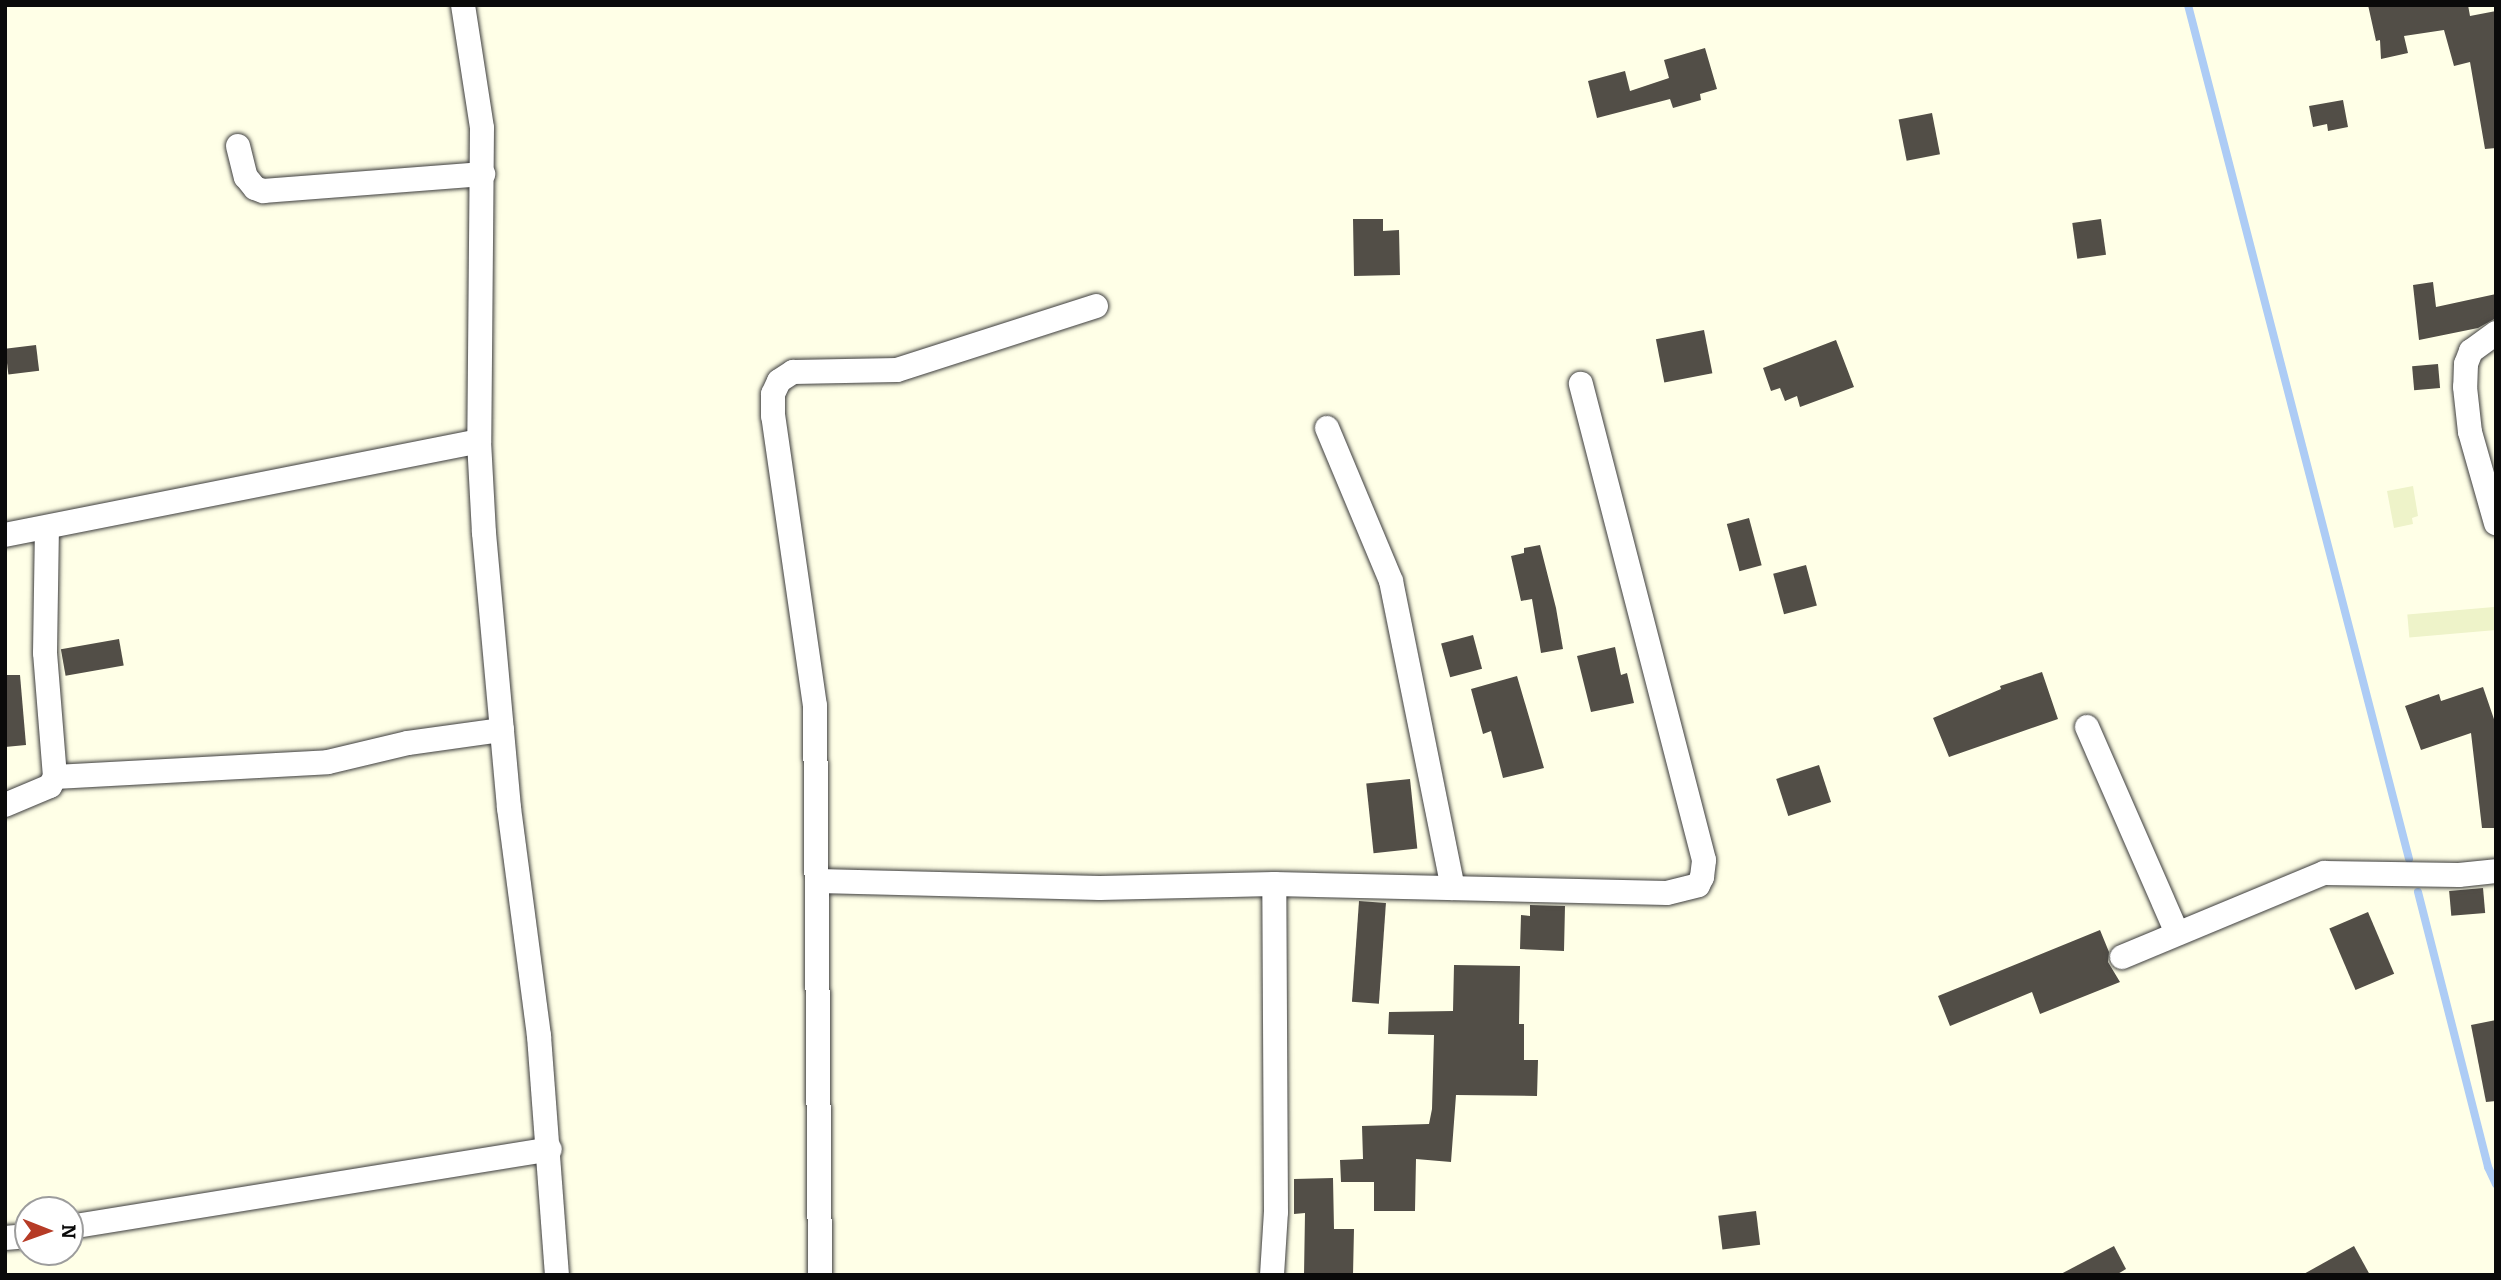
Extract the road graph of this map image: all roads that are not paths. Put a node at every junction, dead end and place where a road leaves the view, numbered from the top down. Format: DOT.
graph roads {
  1 [pos="463,5"];
  2 [pos="238,146"];
  3 [pos="482,174"];
  4 [pos="1096,306"];
  5 [pos="2496,333"];
  6 [pos="1581,384"];
  7 [pos="1327,428"];
  8 [pos="479,441"];
  9 [pos="2496,523"];
  10 [pos="47,529"];
  11 [pos="5,535"];
  12 [pos="2087,727"];
  13 [pos="502,730"];
  14 [pos="55,777"];
  15 [pos="5,805"];
  16 [pos="2496,871"];
  17 [pos="818,881"];
  18 [pos="1274,884"];
  19 [pos="1453,888"];
  20 [pos="2177,933"];
  21 [pos="2122,957"];
  22 [pos="550,1149"];
  23 [pos="84,1225"];
  24 [pos="557,1275"];
  25 [pos="820,1275"];
  26 [pos="1272,1275"];
  1 -- 3 [label="street"];
  2 -- 3 [label="street"];
  3 -- 8 [label="street"];
  4 -- 17 [label="street"];
  5 -- 9 [label="street"];
  6 -- 19 [label="street"];
  7 -- 19 [label="street"];
  8 -- 10 [label="street"];
  8 -- 13 [label="street"];
  10 -- 11 [label="street"];
  10 -- 14 [label="street"];
  12 -- 20 [label="street"];
  13 -- 14 [label="street"];
  13 -- 22 [label="street"];
  14 -- 15 [label="street"];
  16 -- 20 [label="street"];
  17 -- 18 [label="street"];
  17 -- 25 [label="street"];
  18 -- 19 [label="street"];
  18 -- 26 [label="street"];
  20 -- 21 [label="street"];
  22 -- 23 [label="street"];
  22 -- 24 [label="street"];
}
